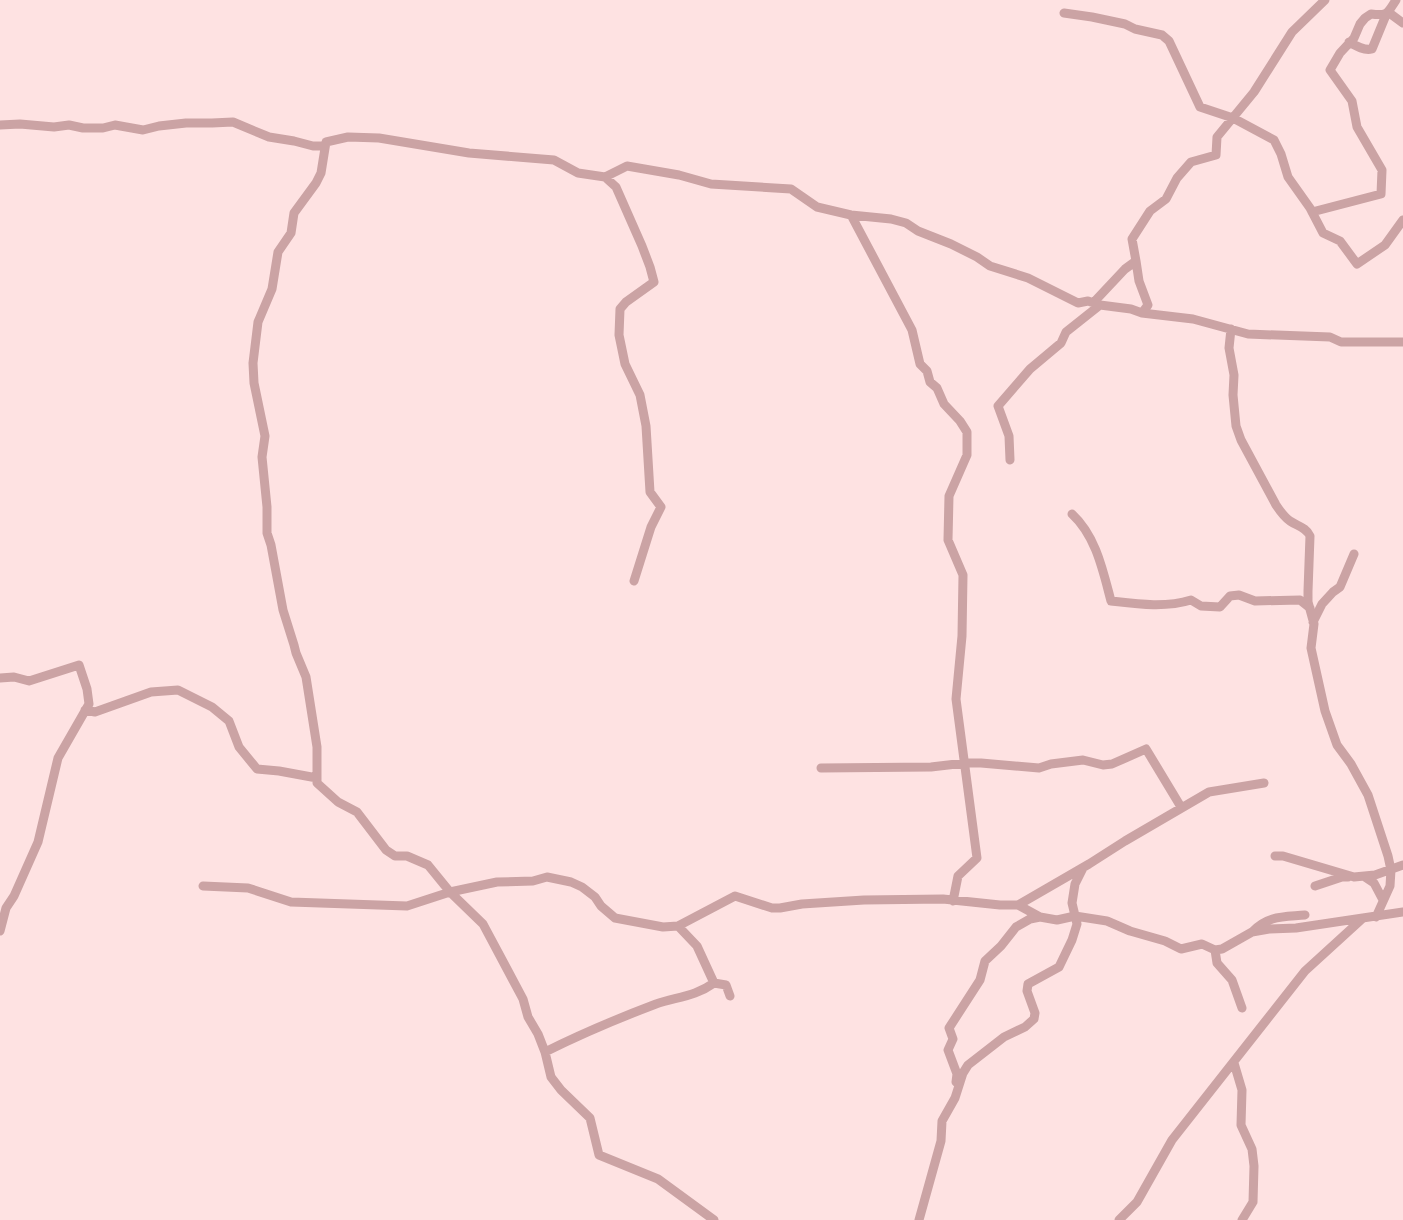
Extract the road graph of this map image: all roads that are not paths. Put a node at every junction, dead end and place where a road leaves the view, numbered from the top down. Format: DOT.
graph roads {
  1 [pos="1325,0"];
  2 [pos="1396,0"];
  3 [pos="1064,13"];
  4 [pos="1387,14"];
  5 [pos="1403,23"];
  6 [pos="1349,42"];
  7 [pos="1233,118"];
  8 [pos="0,125"];
  9 [pos="325,146"];
  10 [pos="605,177"];
  11 [pos="1312,212"];
  12 [pos="851,215"];
  13 [pos="1403,220"];
  14 [pos="1136,261"];
  15 [pos="1097,304"];
  16 [pos="1142,313"];
  17 [pos="1231,329"];
  18 [pos="1403,342"];
  19 [pos="1010,460"];
  20 [pos="1072,514"];
  21 [pos="1354,554"];
  22 [pos="634,581"];
  23 [pos="1310,608"];
  24 [pos="1313,622"];
  25 [pos="0,678"];
  26 [pos="85,710"];
  27 [pos="965,763"];
  28 [pos="821,768"];
  29 [pos="317,778"];
  30 [pos="1264,783"];
  31 [pos="1182,807"];
  32 [pos="1275,856"];
  33 [pos="1403,865"];
  34 [pos="1082,868"];
  35 [pos="1391,870"];
  36 [pos="1354,877"];
  37 [pos="1365,877"];
  38 [pos="203,886"];
  39 [pos="1314,886"];
  40 [pos="450,892"];
  41 [pos="1383,900"];
  42 [pos="953,901"];
  43 [pos="1018,905"];
  44 [pos="3,908"];
  45 [pos="1403,912"];
  46 [pos="1305,915"];
  47 [pos="1075,916"];
  48 [pos="1040,917"];
  49 [pos="1376,917"];
  50 [pos="1362,919"];
  51 [pos="678,926"];
  52 [pos="0,931"];
  53 [pos="1252,932"];
  54 [pos="1215,950"];
  55 [pos="714,983"];
  56 [pos="730,996"];
  57 [pos="1242,1008"];
  58 [pos="545,1052"];
  59 [pos="1234,1063"];
  60 [pos="955,1098"];
  61 [pos="714,1220"];
  62 [pos="919,1220"];
  63 [pos="1119,1220"];
  64 [pos="1242,1220"];
  1 -- 7 [label="street"];
  2 -- 4 [label="street"];
  3 -- 7 [label="street"];
  4 -- 5 [label="street"];
  4 -- 6 [label="street"];
  4 -- 6 [label="street"];
  6 -- 11 [label="street"];
  7 -- 11 [label="street"];
  7 -- 14 [label="street"];
  8 -- 9 [label="street"];
  9 -- 10 [label="street"];
  9 -- 29 [label="street"];
  10 -- 12 [label="street"];
  10 -- 22 [label="street"];
  11 -- 13 [label="street"];
  12 -- 15 [label="street"];
  12 -- 27 [label="street"];
  14 -- 15 [label="street"];
  14 -- 16 [label="street"];
  15 -- 16 [label="street"];
  15 -- 19 [label="street"];
  16 -- 17 [label="street"];
  17 -- 18 [label="street"];
  17 -- 23 [label="street"];
  20 -- 23 [label="street"];
  21 -- 24 [label="street"];
  23 -- 24 [label="street"];
  24 -- 35 [label="street"];
  25 -- 26 [label="street"];
  26 -- 29 [label="street"];
  26 -- 44 [label="street"];
  27 -- 28 [label="street"];
  27 -- 31 [label="street"];
  27 -- 42 [label="street"];
  29 -- 40 [label="street"];
  30 -- 31 [label="street"];
  31 -- 34 [label="street"];
  32 -- 36 [label="street"];
  33 -- 35 [label="street"];
  34 -- 43 [label="street"];
  34 -- 47 [label="street"];
  35 -- 37 [label="street"];
  35 -- 41 [label="street"];
  36 -- 37 [label="street"];
  36 -- 39 [label="street"];
  37 -- 41 [label="street"];
  38 -- 40 [label="street"];
  40 -- 51 [label="street"];
  40 -- 58 [label="street"];
  41 -- 49 [label="street"];
  42 -- 43 [label="street"];
  42 -- 51 [label="street"];
  43 -- 48 [label="street"];
  44 -- 52 [label="street"];
  45 -- 49 [label="street"];
  46 -- 53 [label="street"];
  47 -- 48 [label="street"];
  47 -- 54 [label="street"];
  47 -- 60 [label="street"];
  48 -- 60 [label="street"];
  49 -- 50 [label="street"];
  50 -- 53 [label="street"];
  50 -- 59 [label="street"];
  51 -- 55 [label="street"];
  53 -- 54 [label="street"];
  54 -- 57 [label="street"];
  55 -- 56 [label="street"];
  55 -- 58 [label="street"];
  58 -- 61 [label="street"];
  59 -- 63 [label="street"];
  59 -- 64 [label="street"];
  60 -- 62 [label="street"];
}
